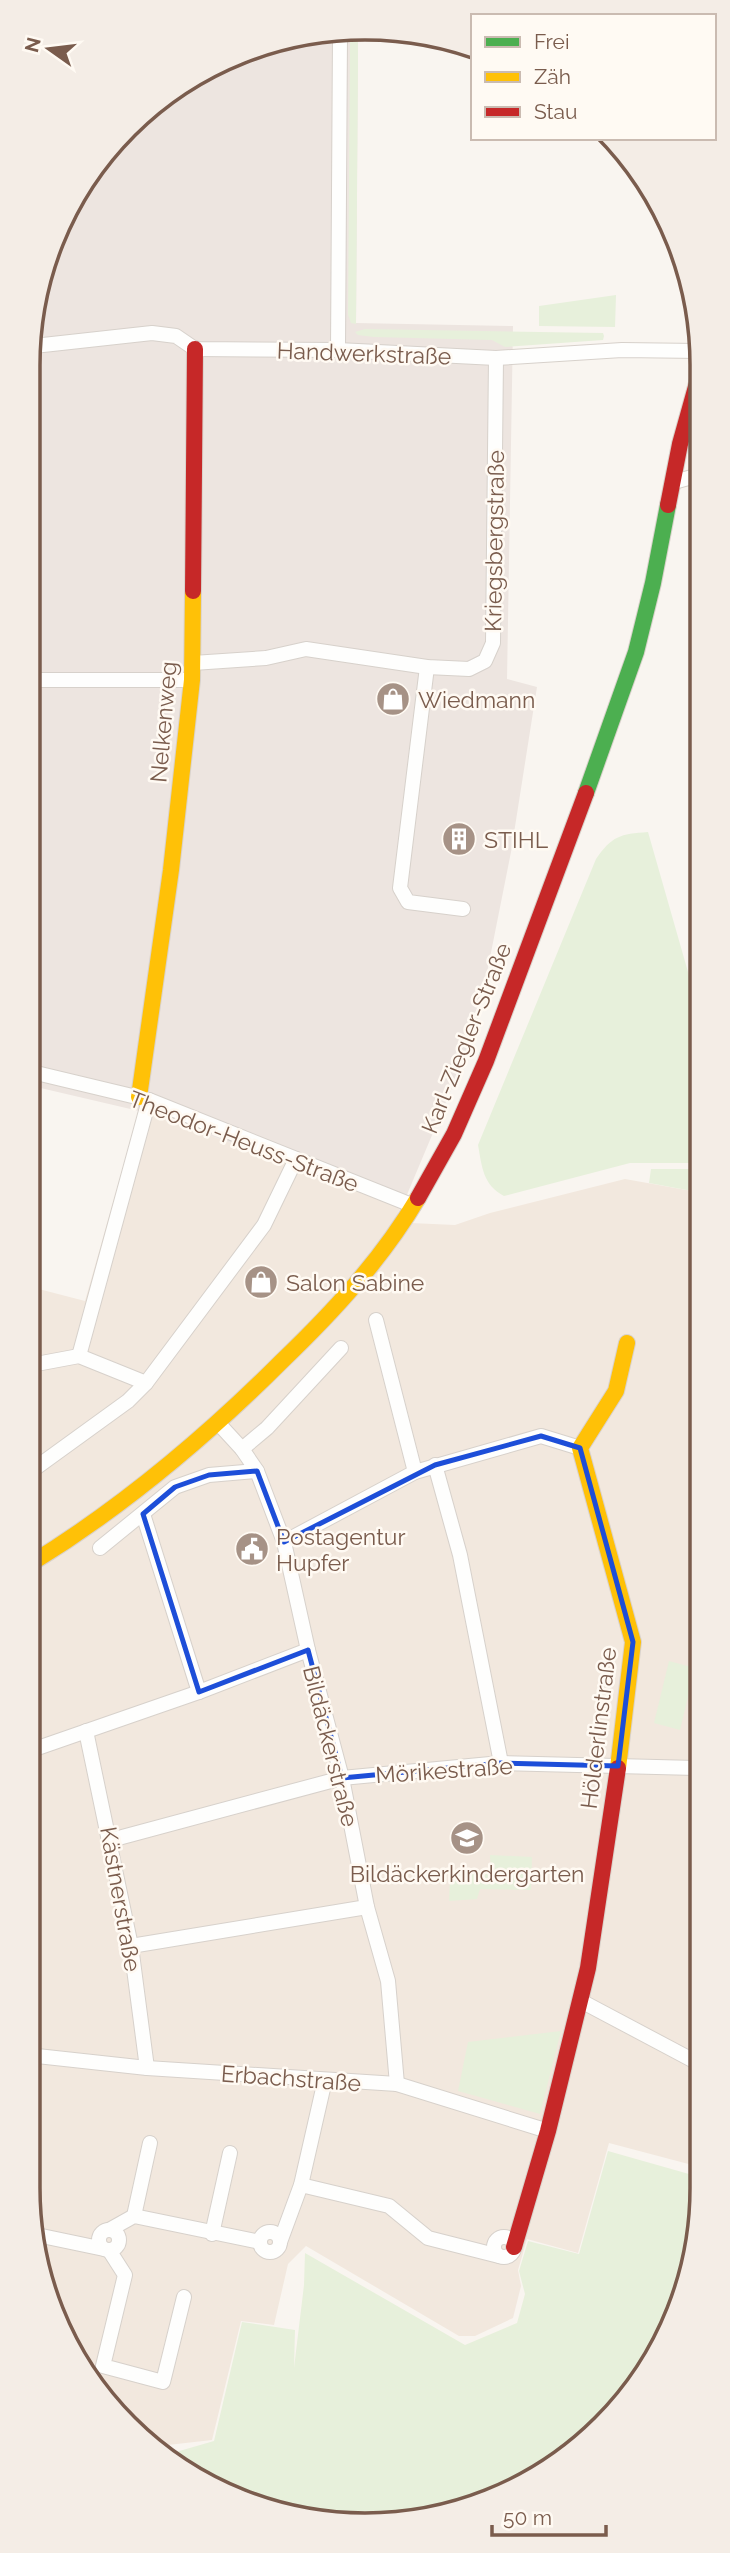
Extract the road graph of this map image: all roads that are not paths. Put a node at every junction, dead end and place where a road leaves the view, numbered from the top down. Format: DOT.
graph roads {
  1 [pos="340,41"];
  2 [pos="41,345"];
  3 [pos="195,349"];
  4 [pos="338,350"];
  5 [pos="689,351"];
  6 [pos="496,358"];
  7 [pos="690,406"];
  8 [pos="690,478"];
  9 [pos="674,482"];
  10 [pos="193,663"];
  11 [pos="427,667"];
  12 [pos="40,680"];
  13 [pos="192,680"];
  14 [pos="463,909"];
  15 [pos="40,1074"];
  16 [pos="144,1098"];
  17 [pos="296,1159"];
  18 [pos="414,1206"];
  19 [pos="376,1320"];
  20 [pos="627,1343"];
  21 [pos="341,1348"];
  22 [pos="79,1356"];
  23 [pos="40,1363"];
  24 [pos="146,1383"];
  25 [pos="219,1424"];
  26 [pos="580,1448"];
  27 [pos="242,1449"];
  28 [pos="40,1465"];
  29 [pos="435,1465"];
  30 [pos="257,1471"];
  31 [pos="415,1472"];
  32 [pos="143,1514"];
  33 [pos="284,1542"];
  34 [pos="100,1548"];
  35 [pos="40,1557"];
  36 [pos="308,1650"];
  37 [pos="199,1692"];
  38 [pos="86,1731"];
  39 [pos="40,1747"];
  40 [pos="502,1763"];
  41 [pos="618,1766"];
  42 [pos="690,1768"];
  43 [pos="342,1778"];
  44 [pos="111,1840"];
  45 [pos="367,1907"];
  46 [pos="131,1946"];
  47 [pos="581,2001"];
  48 [pos="40,2056"];
  49 [pos="690,2059"];
  50 [pos="146,2068"];
  51 [pos="325,2080"];
  52 [pos="397,2084"];
  53 [pos="548,2131"];
  54 [pos="150,2143"];
  55 [pos="230,2153"];
  56 [pos="301,2185"];
  57 [pos="134,2216"];
  58 [pos="212,2234"];
  59 [pos="44,2236"];
  60 [pos="514,2247"];
  61 [pos="107,2250"];
  62 [pos="184,2297"];
  1 -- 4 [label="street"];
  2 -- 3 [label="street, Handwerkstraße"];
  3 -- 4 [label="street, Handwerkstraße"];
  3 -- 10 [label="street, Nelkenweg"];
  4 -- 6 [label="street, Handwerkstraße"];
  5 -- 6 [label="street, Handwerkstraße"];
  6 -- 11 [label="street, Kriegsbergstraße"];
  7 -- 9 [label="street, Karl-Ziegler-Straße"];
  8 -- 9 [label="street"];
  9 -- 18 [label="street, Karl-Ziegler-Straße"];
  10 -- 11 [label="street, Kriegsbergstraße"];
  10 -- 13 [label="street, Nelkenweg"];
  11 -- 14 [label="street"];
  12 -- 13 [label="street"];
  13 -- 16 [label="street, Nelkenweg"];
  15 -- 16 [label="street, Theodor-Heuss-Straße"];
  16 -- 17 [label="street, Theodor-Heuss-Straße"];
  16 -- 22 [label="street, Nelkenweg"];
  17 -- 18 [label="street, Theodor-Heuss-Straße"];
  17 -- 24 [label="street"];
  18 -- 25 [label="street, Karl-Ziegler-Straße"];
  19 -- 31 [label="street"];
  20 -- 26 [label="street"];
  21 -- 27 [label="street"];
  22 -- 23 [label="street"];
  22 -- 24 [label="street"];
  24 -- 28 [label="street"];
  25 -- 27 [label="street, Bildäckerstraße"];
  25 -- 35 [label="street, Karl-Ziegler-Straße"];
  26 -- 29 [label="street"];
  26 -- 41 [label="street, Hölderlinstraße"];
  27 -- 30 [label="street, Bildäckerstraße"];
  29 -- 31 [label="street"];
  29 -- 40 [label="street"];
  30 -- 32 [label="street"];
  30 -- 33 [label="street, Bildäckerstraße"];
  31 -- 33 [label="street"];
  32 -- 34 [label="street"];
  32 -- 37 [label="street"];
  33 -- 36 [label="street, Bildäckerstraße"];
  36 -- 37 [label="street"];
  36 -- 43 [label="street, Bildäckerstraße"];
  37 -- 38 [label="street"];
  38 -- 39 [label="street"];
  38 -- 44 [label="street, Kästnerstraße"];
  40 -- 41 [label="street, Mörikestraße"];
  40 -- 43 [label="street, Mörikestraße"];
  41 -- 42 [label="street, Mörikestraße"];
  41 -- 47 [label="street, Hölderlinstraße"];
  43 -- 44 [label="street, Mörikestraße"];
  43 -- 45 [label="street, Bildäckerstraße"];
  44 -- 46 [label="street, Kästnerstraße"];
  45 -- 46 [label="street"];
  45 -- 52 [label="street, Bildäckerstraße"];
  46 -- 50 [label="street, Kästnerstraße"];
  47 -- 49 [label="street"];
  47 -- 53 [label="street, Hölderlinstraße"];
  48 -- 50 [label="street, Erbachstraße"];
  50 -- 51 [label="street, Erbachstraße"];
  51 -- 52 [label="street, Erbachstraße"];
  51 -- 56 [label="street"];
  52 -- 53 [label="street, Erbachstraße"];
  53 -- 60 [label="street, Hölderlinstraße"];
  54 -- 57 [label="street"];
  55 -- 58 [label="street"];
  56 -- 58 [label="street"];
  56 -- 60 [label="street"];
  57 -- 58 [label="street"];
  57 -- 61 [label="street"];
  59 -- 61 [label="street"];
  61 -- 62 [label="street"];
}
